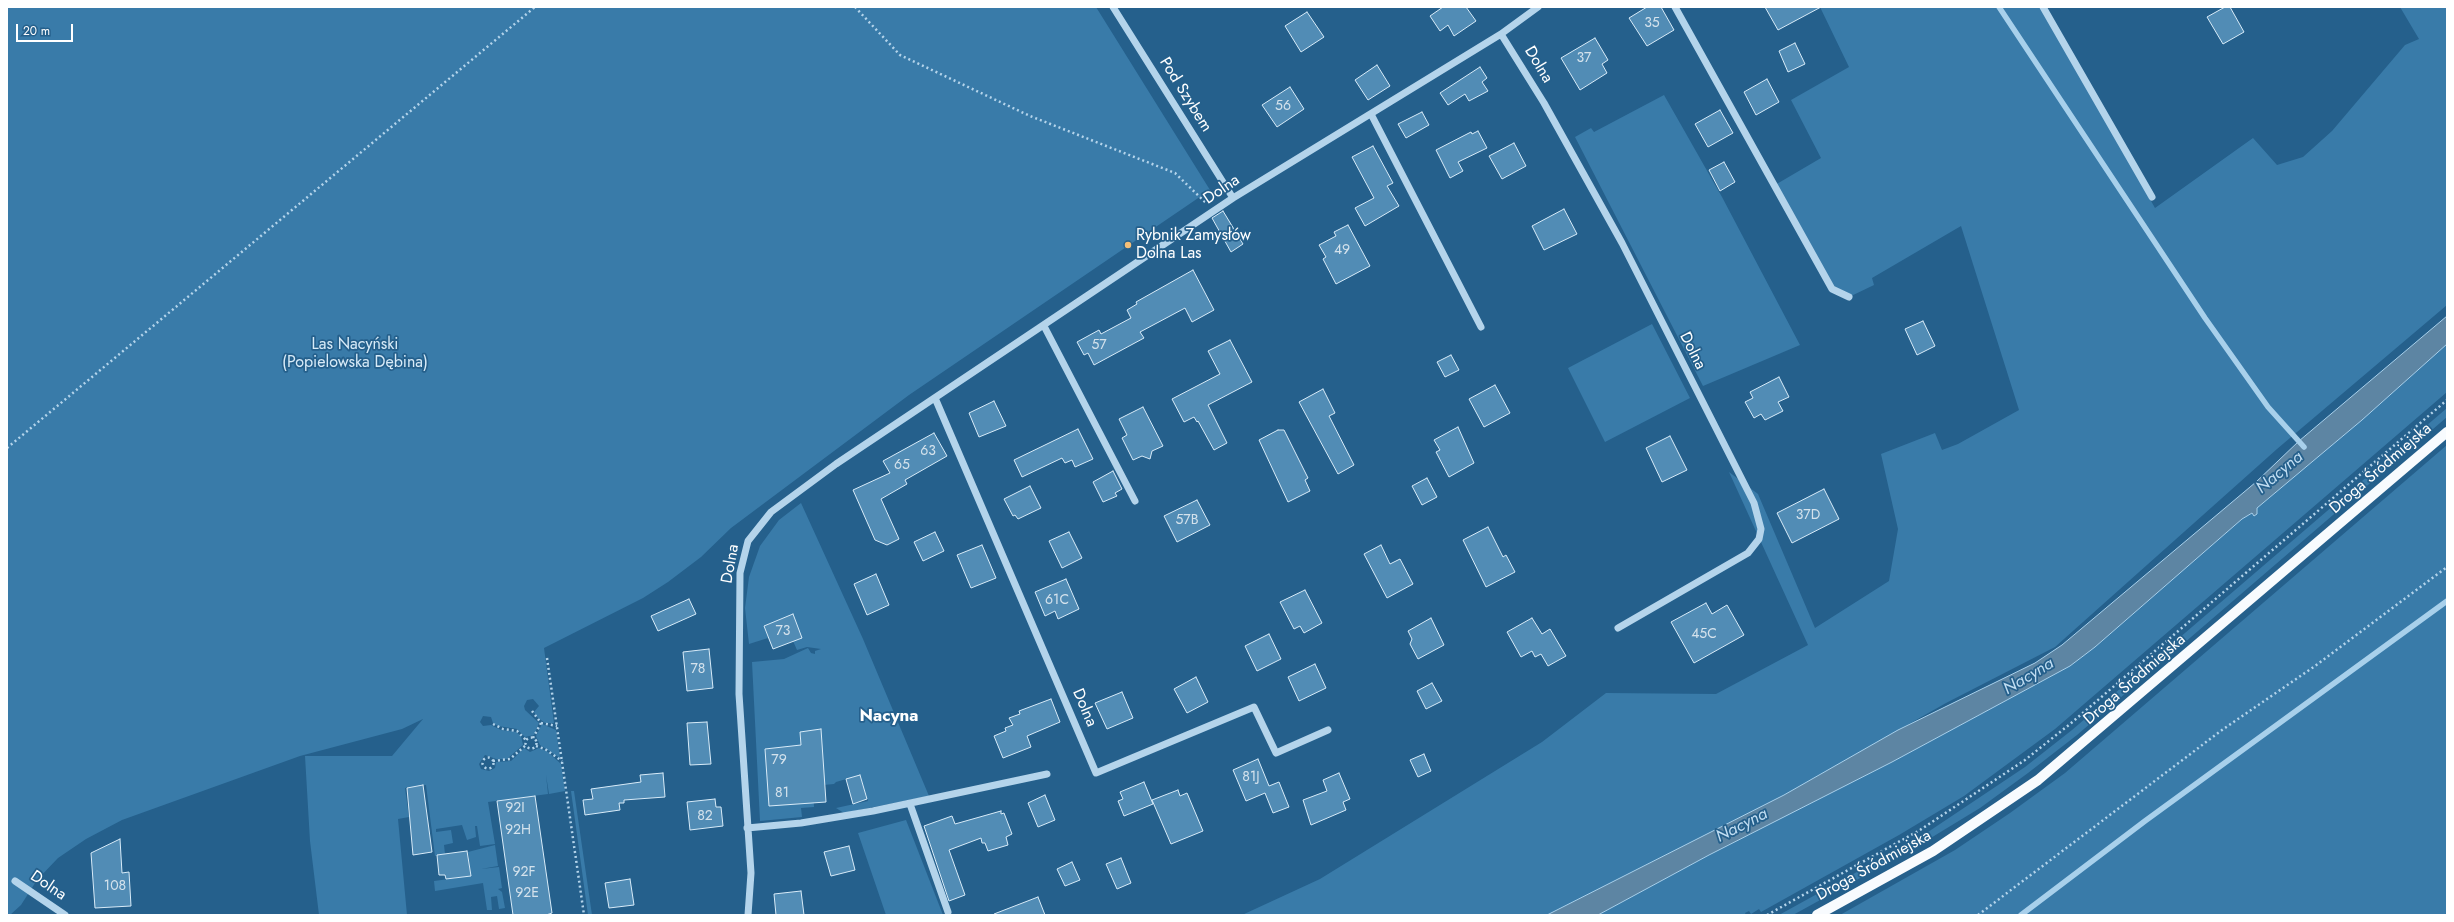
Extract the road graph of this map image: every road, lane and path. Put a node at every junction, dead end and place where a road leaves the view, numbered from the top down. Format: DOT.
graph roads {
  1 [pos="535,7"];
  2 [pos="855,7"];
  3 [pos="1113,7"];
  4 [pos="1538,7"];
  5 [pos="1675,7"];
  6 [pos="2043,7"];
  7 [pos="1501,34"];
  8 [pos="1371,114"];
  9 [pos="2152,197"];
  10 [pos="1233,198"];
  11 [pos="1215,212"];
  12 [pos="1849,297"];
  13 [pos="1044,326"];
  14 [pos="1481,327"];
  15 [pos="935,398"];
  16 [pos="2447,400"];
  17 [pos="2447,432"];
  18 [pos="7,448"];
  19 [pos="1135,501"];
  20 [pos="2447,567"];
  21 [pos="1618,628"];
  22 [pos="547,658"];
  23 [pos="532,711"];
  24 [pos="541,723"];
  25 [pos="492,724"];
  26 [pos="557,726"];
  27 [pos="1328,730"];
  28 [pos="533,738"];
  29 [pos="526,740"];
  30 [pos="526,745"];
  31 [pos="536,746"];
  32 [pos="493,761"];
  33 [pos="562,761"];
  34 [pos="1047,774"];
  35 [pos="910,804"];
  36 [pos="748,828"];
  37 [pos="16,881"];
  38 [pos="948,912"];
  39 [pos="65,915"];
  40 [pos="584,915"];
  41 [pos="748,915"];
  42 [pos="1767,915"];
  43 [pos="1817,915"];
  44 [pos="1978,915"];
  1 -- 18 [label="path"];
  2 -- 11 [label="path"];
  3 -- 10 [label="street, Pod Szybem"];
  4 -- 7 [label="street, Dolna"];
  5 -- 12 [label="street"];
  6 -- 9 [label="street"];
  7 -- 8 [label="street, Dolna"];
  7 -- 21 [label="street, Dolna"];
  8 -- 10 [label="street, Dolna"];
  8 -- 14 [label="street"];
  10 -- 11 [label="street, Dolna"];
  11 -- 13 [label="street, Dolna"];
  13 -- 15 [label="street, Dolna"];
  13 -- 19 [label="street"];
  15 -- 27 [label="street, Dolna"];
  15 -- 36 [label="street, Dolna"];
  16 -- 42 [label="path"];
  17 -- 43 [label="main road, Droga Śródmiejska"];
  20 -- 44 [label="path"];
  22 -- 26 [label="path"];
  23 -- 24 [label="path"];
  24 -- 26 [label="path"];
  24 -- 28 [label="path"];
  25 -- 29 [label="path"];
  26 -- 33 [label="path"];
  28 -- 29 [label="path"];
  28 -- 31 [label="path"];
  29 -- 30 [label="path"];
  30 -- 31 [label="path"];
  30 -- 32 [label="path"];
  31 -- 33 [label="path"];
  32 -- 32 [label="path"];
  33 -- 40 [label="path"];
  34 -- 35 [label="street"];
  35 -- 36 [label="street"];
  35 -- 38 [label="street"];
  36 -- 41 [label="street, Dolna"];
  37 -- 39 [label="street, Dolna"];
}
